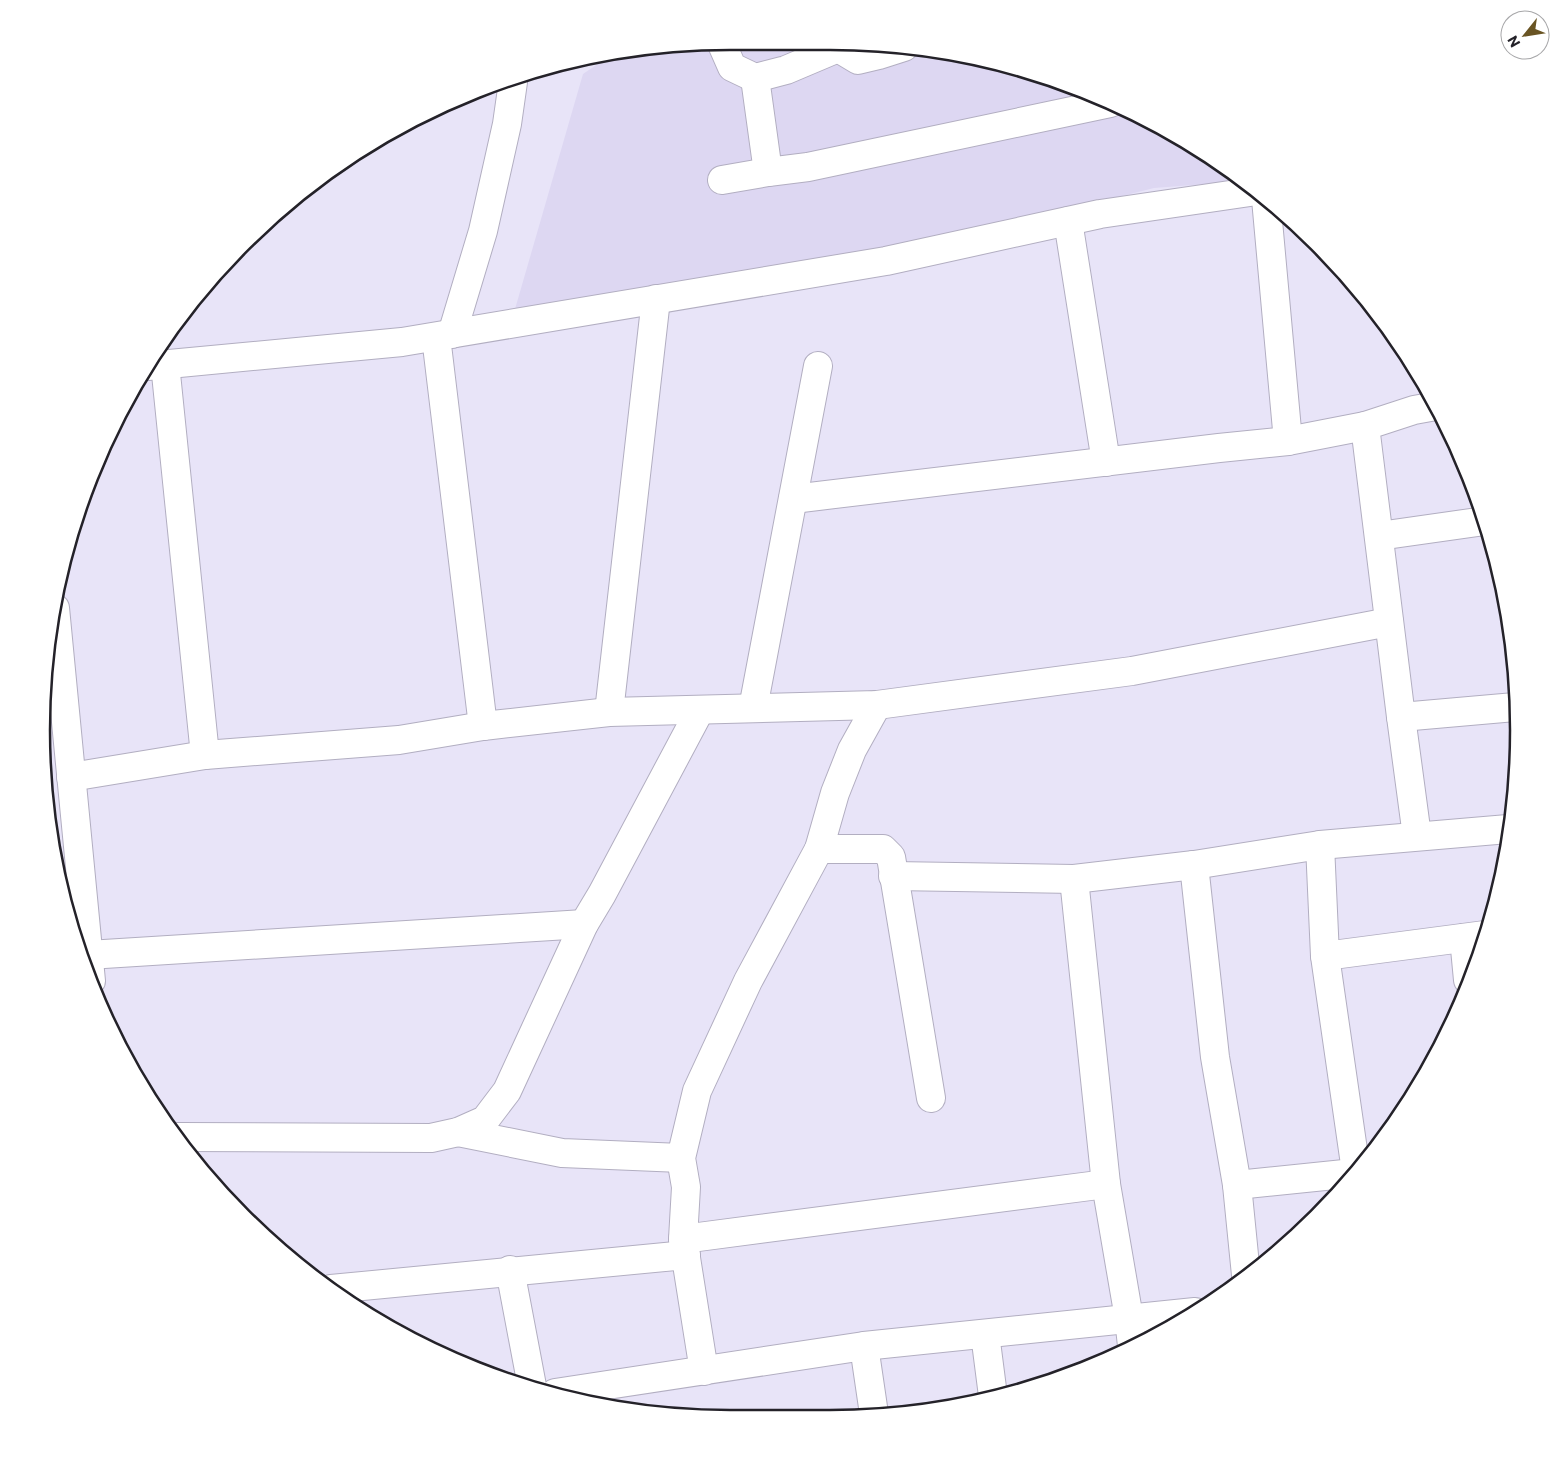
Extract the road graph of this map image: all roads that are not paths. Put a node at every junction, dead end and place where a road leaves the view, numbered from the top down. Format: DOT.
graph roads {
  1 [pos="725,50"];
  2 [pos="827,50"];
  3 [pos="844,50"];
  4 [pos="889,53"];
  5 [pos="755,78"];
  6 [pos="513,85"];
  7 [pos="1098,106"];
  8 [pos="768,172"];
  9 [pos="722,180"];
  10 [pos="1246,193"];
  11 [pos="1267,210"];
  12 [pos="1068,221"];
  13 [pos="656,299"];
  14 [pos="444,335"];
  15 [pos="156,365"];
  16 [pos="156,366"];
  17 [pos="818,366"];
  18 [pos="1428,407"];
  19 [pos="1365,426"];
  20 [pos="1288,441"];
  21 [pos="1106,462"];
  22 [pos="793,499"];
  23 [pos="1477,522"];
  24 [pos="1379,536"];
  25 [pos="1389,622"];
  26 [pos="57,633"];
  27 [pos="877,705"];
  28 [pos="1509,707"];
  29 [pos="753,708"];
  30 [pos="700,710"];
  31 [pos="609,712"];
  32 [pos="1401,717"];
  33 [pos="483,726"];
  34 [pos="205,756"];
  35 [pos="71,778"];
  36 [pos="1502,828"];
  37 [pos="1417,836"];
  38 [pos="1320,845"];
  39 [pos="819,849"];
  40 [pos="1194,865"];
  41 [pos="893,876"];
  42 [pos="1074,879"];
  43 [pos="584,924"];
  44 [pos="1474,937"];
  45 [pos="89,956"];
  46 [pos="1325,956"];
  47 [pos="1471,956"];
  48 [pos="93,968"];
  49 [pos="931,1098"];
  50 [pos="458,1132"];
  51 [pos="186,1137"];
  52 [pos="681,1158"];
  53 [pos="1354,1163"];
  54 [pos="1345,1173"];
  55 [pos="1106,1184"];
  56 [pos="1236,1185"];
  57 [pos="685,1247"];
  58 [pos="1245,1268"];
  59 [pos="510,1270"];
  60 [pos="342,1288"];
  61 [pos="1179,1313"];
  62 [pos="1129,1318"];
  63 [pos="984,1334"];
  64 [pos="1131,1340"];
  65 [pos="864,1346"];
  66 [pos="704,1371"];
  67 [pos="531,1380"];
  68 [pos="992,1390"];
  69 [pos="570,1391"];
  70 [pos="873,1409"];
  1 -- 5 [label="street"];
  2 -- 5 [label="street"];
  3 -- 4 [label="street"];
  5 -- 8 [label="street"];
  6 -- 14 [label="street"];
  7 -- 8 [label="street"];
  8 -- 9 [label="street"];
  10 -- 12 [label="street"];
  11 -- 20 [label="street"];
  12 -- 13 [label="street"];
  12 -- 21 [label="street"];
  13 -- 14 [label="street"];
  13 -- 31 [label="street"];
  14 -- 15 [label="street"];
  14 -- 33 [label="street"];
  16 -- 34 [label="street"];
  17 -- 22 [label="street"];
  18 -- 19 [label="street"];
  19 -- 20 [label="street"];
  19 -- 24 [label="street"];
  20 -- 21 [label="street"];
  21 -- 22 [label="street"];
  22 -- 29 [label="street"];
  23 -- 24 [label="street"];
  24 -- 25 [label="street"];
  25 -- 27 [label="street"];
  25 -- 32 [label="street"];
  26 -- 35 [label="street"];
  27 -- 29 [label="street"];
  27 -- 39 [label="street"];
  28 -- 32 [label="street"];
  29 -- 30 [label="street"];
  30 -- 31 [label="street"];
  30 -- 43 [label="street"];
  31 -- 33 [label="street"];
  32 -- 37 [label="street"];
  33 -- 34 [label="street"];
  34 -- 35 [label="street"];
  35 -- 45 [label="street"];
  36 -- 37 [label="street"];
  37 -- 38 [label="street"];
  38 -- 40 [label="street"];
  38 -- 46 [label="street"];
  39 -- 41 [label="street"];
  39 -- 52 [label="street"];
  40 -- 42 [label="street"];
  40 -- 56 [label="street"];
  41 -- 42 [label="street"];
  41 -- 49 [label="street"];
  42 -- 55 [label="street"];
  43 -- 48 [label="street"];
  43 -- 50 [label="street"];
  44 -- 46 [label="street"];
  44 -- 47 [label="street"];
  46 -- 53 [label="street"];
  50 -- 51 [label="street"];
  50 -- 52 [label="street"];
  52 -- 57 [label="street"];
  54 -- 56 [label="street"];
  55 -- 57 [label="street"];
  55 -- 62 [label="street"];
  56 -- 58 [label="street"];
  57 -- 59 [label="street"];
  57 -- 66 [label="street"];
  59 -- 60 [label="street"];
  59 -- 67 [label="street"];
  61 -- 62 [label="street"];
  62 -- 63 [label="street"];
  62 -- 64 [label="street"];
  63 -- 65 [label="street"];
  63 -- 68 [label="street"];
  65 -- 66 [label="street"];
  65 -- 70 [label="street"];
  66 -- 69 [label="street"];
}
